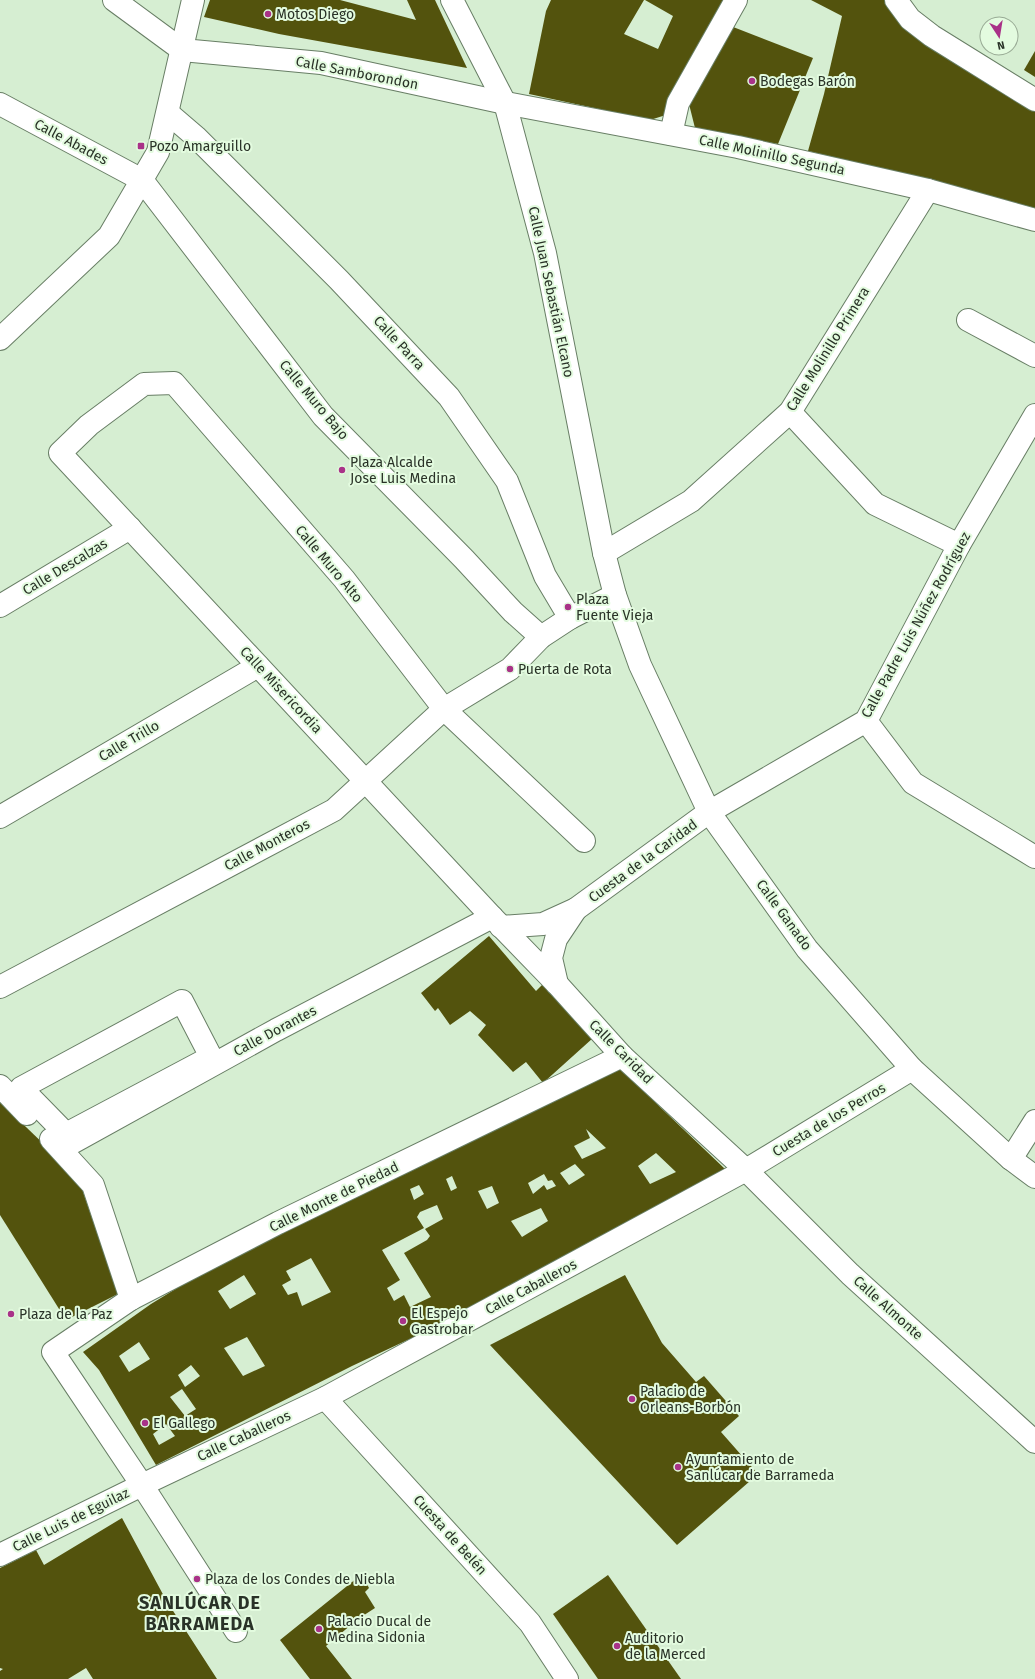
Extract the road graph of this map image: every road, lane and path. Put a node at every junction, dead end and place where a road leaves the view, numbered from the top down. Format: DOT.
graph roads {
  1 [pos="114,0"];
  2 [pos="193,0"];
  3 [pos="452,0"];
  4 [pos="736,0"];
  5 [pos="896,0"];
  6 [pos="182,50"];
  7 [pos="1035,100"];
  8 [pos="505,103"];
  9 [pos="0,104"];
  10 [pos="168,113"];
  11 [pos="671,134"];
  12 [pos="142,180"];
  13 [pos="928,190"];
  14 [pos="1035,220"];
  15 [pos="968,320"];
  16 [pos="0,339"];
  17 [pos="1035,356"];
  18 [pos="790,412"];
  19 [pos="1035,415"];
  20 [pos="60,453"];
  21 [pos="130,528"];
  22 [pos="959,545"];
  23 [pos="604,553"];
  24 [pos="616,595"];
  25 [pos="0,606"];
  26 [pos="570,618"];
  27 [pos="541,637"];
  28 [pos="258,666"];
  29 [pos="444,709"];
  30 [pos="866,721"];
  31 [pos="366,782"];
  32 [pos="709,812"];
  33 [pos="0,817"];
  34 [pos="584,841"];
  35 [pos="1035,857"];
  36 [pos="576,909"];
  37 [pos="496,922"];
  38 [pos="557,984"];
  39 [pos="0,987"];
  40 [pos="622,1056"];
  41 [pos="912,1069"];
  42 [pos="10,1087"];
  43 [pos="1035,1121"];
  44 [pos="61,1149"];
  45 [pos="1011,1159"];
  46 [pos="746,1170"];
  47 [pos="1035,1177"];
  48 [pos="131,1299"];
  49 [pos="325,1398"];
  50 [pos="1035,1442"];
  51 [pos="142,1484"];
  52 [pos="0,1555"];
  53 [pos="236,1631"];
  54 [pos="568,1679"];
  1 -- 6 [label="street"];
  2 -- 6 [label="street"];
  3 -- 8 [label="street, Calle Juan Sebastián Elcano"];
  4 -- 11 [label="street"];
  5 -- 7 [label="street"];
  6 -- 8 [label="street, Calle Samborondon"];
  6 -- 10 [label="street"];
  8 -- 11 [label="street, Calle Molinillo Segunda"];
  8 -- 23 [label="street, Calle Juan Sebastián Elcano"];
  9 -- 12 [label="street, Calle Abades"];
  10 -- 12 [label="street"];
  10 -- 26 [label="street, Calle Parra"];
  11 -- 13 [label="street, Calle Molinillo Segunda"];
  12 -- 16 [label="street"];
  12 -- 27 [label="street, Calle Muro Bajo"];
  13 -- 14 [label="street, Calle Molinillo Segunda"];
  13 -- 18 [label="street, Calle Molinillo Primera"];
  15 -- 17 [label="street"];
  18 -- 22 [label="street"];
  18 -- 23 [label="street, Calle Molinillo Primera"];
  19 -- 22 [label="street, Calle Padre Luis Núñez Rodríguez"];
  20 -- 21 [label="street, Calle Misericordia"];
  20 -- 29 [label="street, Calle Muro Alto"];
  21 -- 25 [label="street, Calle Descalzas"];
  21 -- 28 [label="street, Calle Misericordia"];
  22 -- 30 [label="street, Calle Padre Luis Núñez Rodríguez"];
  23 -- 24 [label="street, Calle Juan Sebastián Elcano"];
  24 -- 26 [label="street"];
  24 -- 32 [label="street, Calle Ganado"];
  26 -- 27 [label="street"];
  27 -- 29 [label="street, Calle Monteros"];
  28 -- 31 [label="street, Calle Misericordia"];
  28 -- 33 [label="street, Calle Trillo"];
  29 -- 31 [label="street, Calle Monteros"];
  29 -- 34 [label="street, Calle Muro Alto"];
  30 -- 32 [label="street, Calle Padre Luis Núñez Rodríguez"];
  30 -- 35 [label="street"];
  31 -- 37 [label="street, Calle Misericordia"];
  31 -- 39 [label="street, Calle Monteros"];
  32 -- 36 [label="street, Cuesta de la Caridad"];
  32 -- 41 [label="street, Calle Ganado"];
  36 -- 37 [label="street, Cuesta de la Caridad"];
  36 -- 38 [label="street, Cuesta de la Caridad"];
  37 -- 38 [label="street, Calle Caridad"];
  37 -- 44 [label="street, Calle Dorantes"];
  38 -- 40 [label="street, Calle Caridad"];
  40 -- 46 [label="street, Calle Caridad"];
  40 -- 48 [label="street, Calle Monte de Piedad"];
  41 -- 45 [label="street, Calle Ganado"];
  41 -- 46 [label="street, Cuesta de los Perros"];
  42 -- 42 [label="street"];
  42 -- 44 [label="street"];
  43 -- 45 [label="street"];
  44 -- 48 [label="street"];
  45 -- 47 [label="street, Calle Ganado"];
  46 -- 49 [label="street, Calle Caballeros"];
  46 -- 50 [label="street, Calle Almonte"];
  48 -- 51 [label="street, Calle Monte de Piedad"];
  49 -- 51 [label="street, Calle Caballeros"];
  49 -- 54 [label="street, Cuesta de Belén"];
  51 -- 52 [label="street, Calle Luis de Eguilaz"];
  51 -- 53 [label="street"];
}
